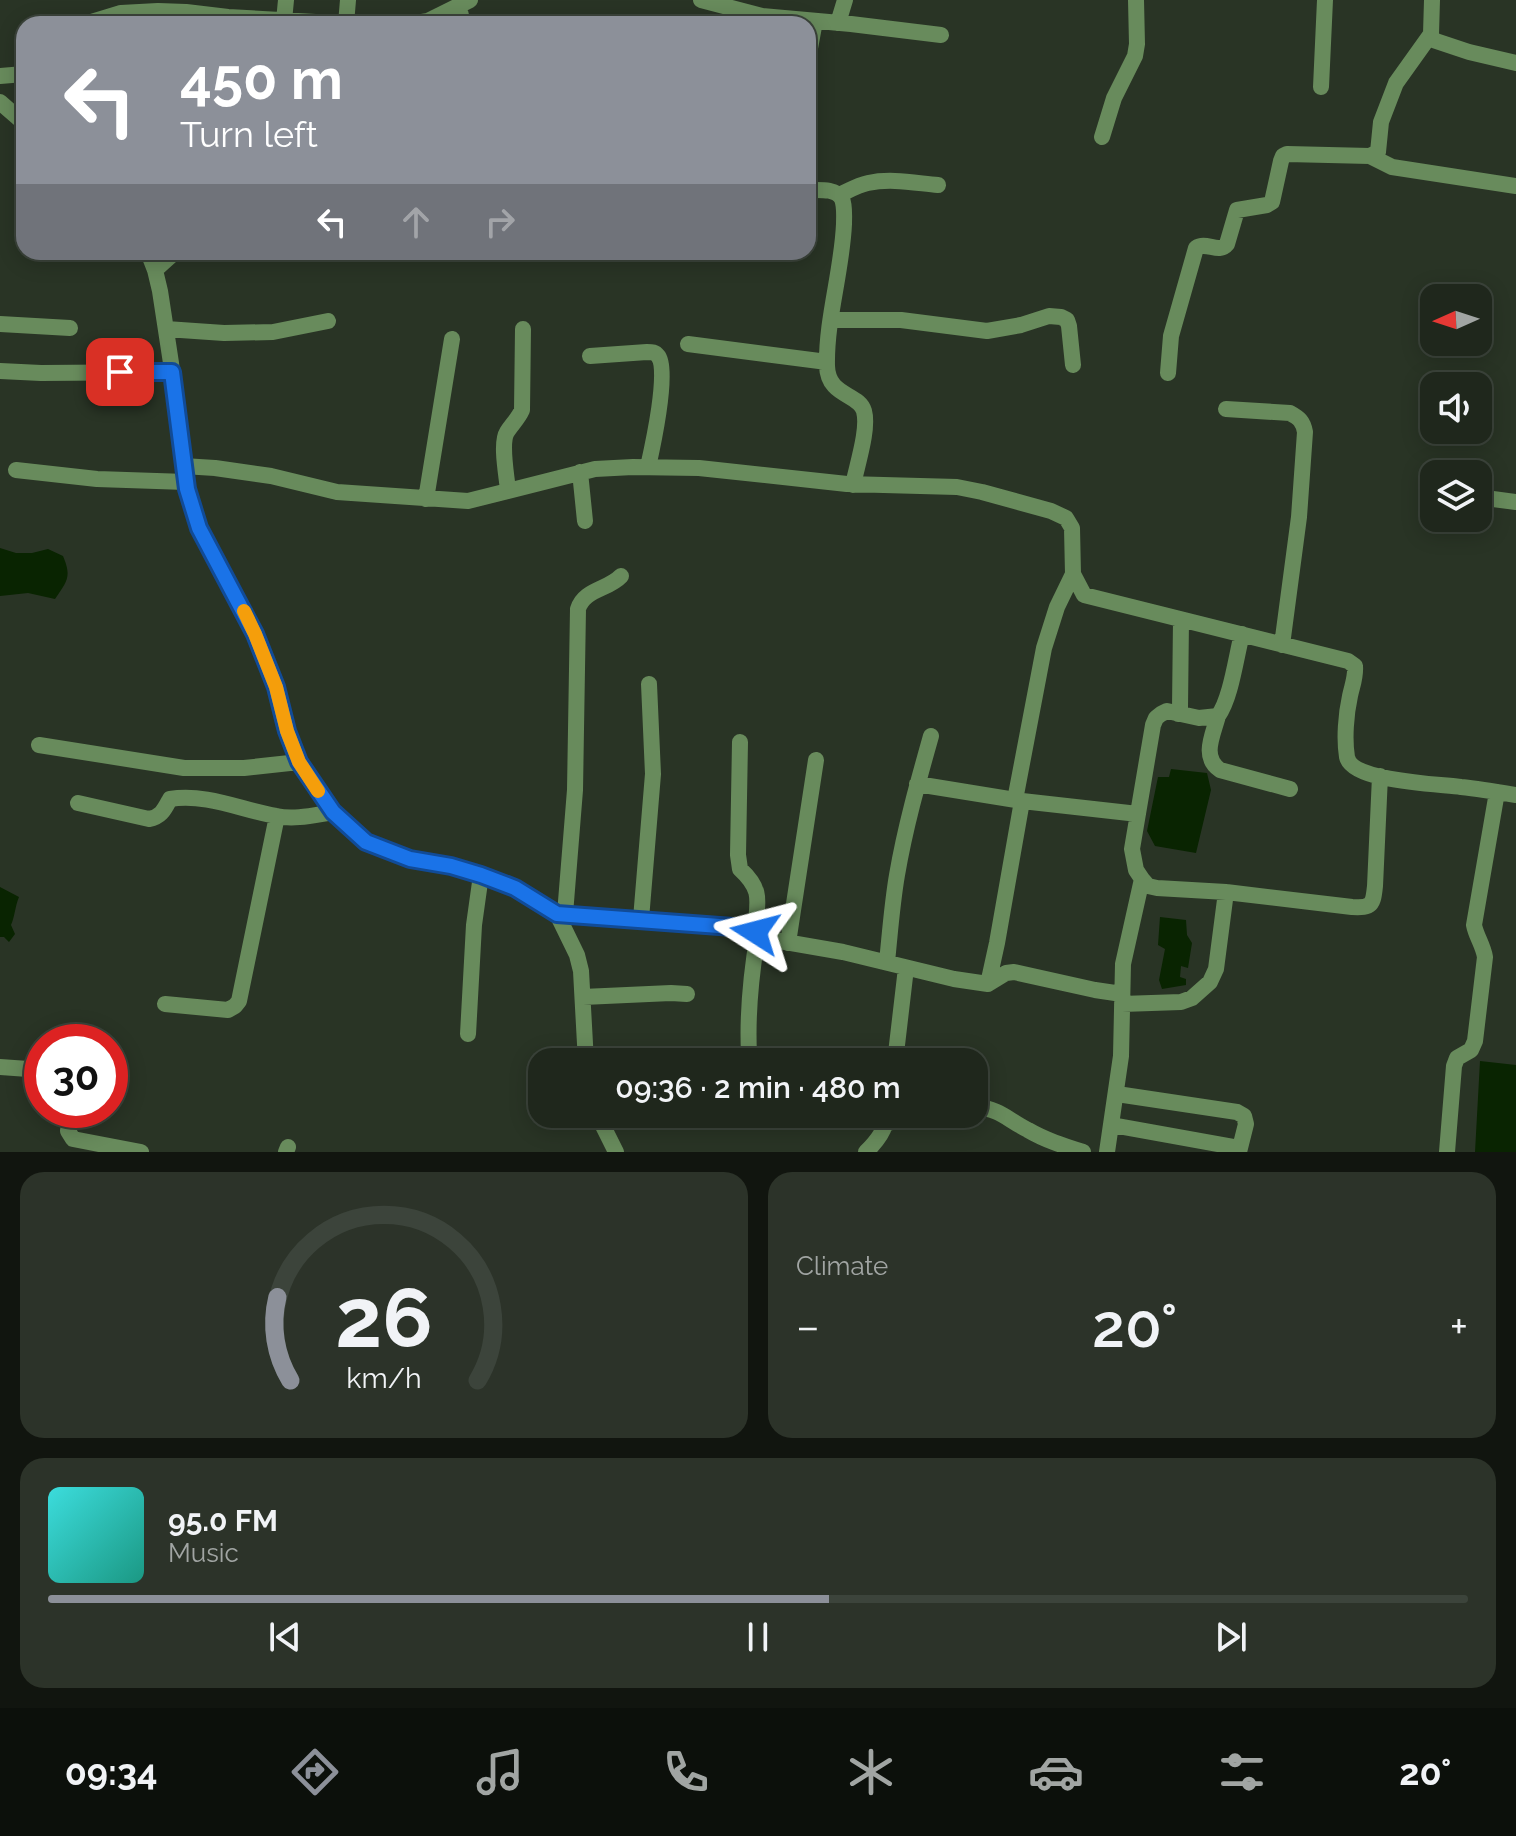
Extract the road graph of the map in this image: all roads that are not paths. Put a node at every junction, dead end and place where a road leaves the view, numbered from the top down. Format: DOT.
graph roads {
  1 [pos="701,0"];
  2 [pos="845,0"];
  3 [pos="1136,0"];
  4 [pos="1325,0"];
  5 [pos="1432,0"];
  6 [pos="465,4"];
  7 [pos="185,6"];
  8 [pos="111,16"];
  9 [pos="213,16"];
  10 [pos="439,16"];
  11 [pos="762,16"];
  12 [pos="816,21"];
  13 [pos="838,23"];
  14 [pos="1431,34"];
  15 [pos="941,35"];
  16 [pos="1516,63"];
  17 [pos="1321,87"];
  18 [pos="0,102"];
  19 [pos="16,116"];
  20 [pos="1102,137"];
  21 [pos="1370,156"];
  22 [pos="938,185"];
  23 [pos="1516,186"];
  24 [pos="816,190"];
  25 [pos="839,195"];
  26 [pos="151,260"];
  27 [pos="166,260"];
  28 [pos="155,270"];
  29 [pos="832,320"];
  30 [pos="328,321"];
  31 [pos="0,324"];
  32 [pos="70,328"];
  33 [pos="166,329"];
  34 [pos="523,329"];
  35 [pos="452,339"];
  36 [pos="688,344"];
  37 [pos="590,356"];
  38 [pos="827,362"];
  39 [pos="1073,365"];
  40 [pos="0,371"];
  41 [pos="172,372"];
  42 [pos="1168,373"];
  43 [pos="1226,409"];
  44 [pos="648,467"];
  45 [pos="16,470"];
  46 [pos="580,472"];
  47 [pos="185,474"];
  48 [pos="853,485"];
  49 [pos="508,491"];
  50 [pos="426,499"];
  51 [pos="1492,499"];
  52 [pos="1516,502"];
  53 [pos="585,521"];
  54 [pos="1073,574"];
  55 [pos="621,576"];
  56 [pos="1181,620"];
  57 [pos="1242,634"];
  58 [pos="1282,645"];
  59 [pos="649,684"];
  60 [pos="1178,714"];
  61 [pos="1218,716"];
  62 [pos="931,736"];
  63 [pos="740,742"];
  64 [pos="39,745"];
  65 [pos="816,760"];
  66 [pos="299,762"];
  67 [pos="177,767"];
  68 [pos="1380,776"];
  69 [pos="917,784"];
  70 [pos="1290,789"];
  71 [pos="1497,792"];
  72 [pos="1516,795"];
  73 [pos="170,799"];
  74 [pos="1019,800"];
  75 [pos="78,803"];
  76 [pos="333,812"];
  77 [pos="1138,814"];
  78 [pos="277,816"];
  79 [pos="481,875"];
  80 [pos="1142,879"];
  81 [pos="1226,892"];
  82 [pos="561,914"];
  83 [pos="641,919"];
  84 [pos="756,932"];
  85 [pos="788,943"];
  86 [pos="887,962"];
  87 [pos="906,968"];
  88 [pos="988,984"];
  89 [pos="687,994"];
  90 [pos="583,997"];
  91 [pos="1122,999"];
  92 [pos="165,1004"];
  93 [pos="468,1034"];
  94 [pos="585,1048"];
  95 [pos="749,1048"];
  96 [pos="897,1048"];
  97 [pos="0,1067"];
  98 [pos="24,1069"];
  99 [pos="1117,1094"];
  100 [pos="988,1109"];
  101 [pos="1112,1125"];
  102 [pos="68,1128"];
  103 [pos="604,1128"];
  104 [pos="882,1128"];
  105 [pos="1240,1150"];
  106 [pos="141,1152"];
  107 [pos="616,1152"];
  108 [pos="866,1152"];
  109 [pos="1083,1152"];
  110 [pos="1107,1152"];
  111 [pos="1447,1152"];
  1 -- 11 [label="street"];
  2 -- 13 [label="street"];
  3 -- 20 [label="street"];
  4 -- 17 [label="street"];
  5 -- 14 [label="street"];
  6 -- 10 [label="street"];
  7 -- 8 [label="street"];
  7 -- 9 [label="street"];
  12 -- 13 [label="street"];
  13 -- 15 [label="street"];
  14 -- 16 [label="street"];
  14 -- 21 [label="street"];
  18 -- 19 [label="street"];
  21 -- 23 [label="street"];
  21 -- 42 [label="street"];
  22 -- 25 [label="street"];
  24 -- 25 [label="street"];
  25 -- 29 [label="street"];
  26 -- 28 [label="street"];
  27 -- 28 [label="street"];
  28 -- 33 [label="street"];
  29 -- 38 [label="street"];
  29 -- 39 [label="street"];
  30 -- 33 [label="street"];
  31 -- 32 [label="street"];
  33 -- 41 [label="street"];
  34 -- 49 [label="street"];
  35 -- 50 [label="street"];
  36 -- 38 [label="street"];
  37 -- 44 [label="street"];
  38 -- 48 [label="street"];
  40 -- 41 [label="street"];
  41 -- 47 [label="street"];
  43 -- 58 [label="street"];
  44 -- 46 [label="street"];
  44 -- 48 [label="street"];
  45 -- 47 [label="street"];
  46 -- 49 [label="street"];
  46 -- 53 [label="street"];
  47 -- 50 [label="street"];
  47 -- 66 [label="street"];
  48 -- 54 [label="street"];
  49 -- 50 [label="street"];
  51 -- 52 [label="street"];
  54 -- 56 [label="street"];
  54 -- 74 [label="street"];
  55 -- 82 [label="street"];
  56 -- 57 [label="street"];
  56 -- 60 [label="street"];
  57 -- 58 [label="street"];
  57 -- 61 [label="street"];
  58 -- 68 [label="street"];
  59 -- 83 [label="street"];
  60 -- 61 [label="street"];
  60 -- 77 [label="street"];
  61 -- 70 [label="street"];
  62 -- 69 [label="street"];
  63 -- 84 [label="street"];
  64 -- 67 [label="street"];
  65 -- 85 [label="street"];
  66 -- 67 [label="street"];
  66 -- 76 [label="street"];
  67 -- 73 [label="street"];
  68 -- 71 [label="street"];
  68 -- 81 [label="street"];
  69 -- 74 [label="street"];
  69 -- 86 [label="street"];
  71 -- 72 [label="street"];
  71 -- 111 [label="street"];
  73 -- 75 [label="street"];
  73 -- 78 [label="street"];
  74 -- 77 [label="street"];
  74 -- 88 [label="street"];
  76 -- 78 [label="street"];
  76 -- 79 [label="street"];
  77 -- 80 [label="street"];
  78 -- 92 [label="street"];
  79 -- 82 [label="street"];
  79 -- 93 [label="street"];
  80 -- 81 [label="street"];
  80 -- 91 [label="street"];
  81 -- 91 [label="street"];
  82 -- 83 [label="street"];
  82 -- 90 [label="street"];
  83 -- 84 [label="street"];
  84 -- 85 [label="street"];
  84 -- 95 [label="street"];
  85 -- 86 [label="street"];
  86 -- 87 [label="street"];
  87 -- 88 [label="street"];
  87 -- 96 [label="street"];
  88 -- 91 [label="street"];
  89 -- 90 [label="street"];
  90 -- 94 [label="street"];
  91 -- 99 [label="street"];
  97 -- 98 [label="street"];
  99 -- 101 [label="street"];
  99 -- 105 [label="street"];
  100 -- 109 [label="street"];
  101 -- 105 [label="street"];
  101 -- 110 [label="street"];
  102 -- 106 [label="street"];
  103 -- 107 [label="street"];
  104 -- 108 [label="street"];
}
